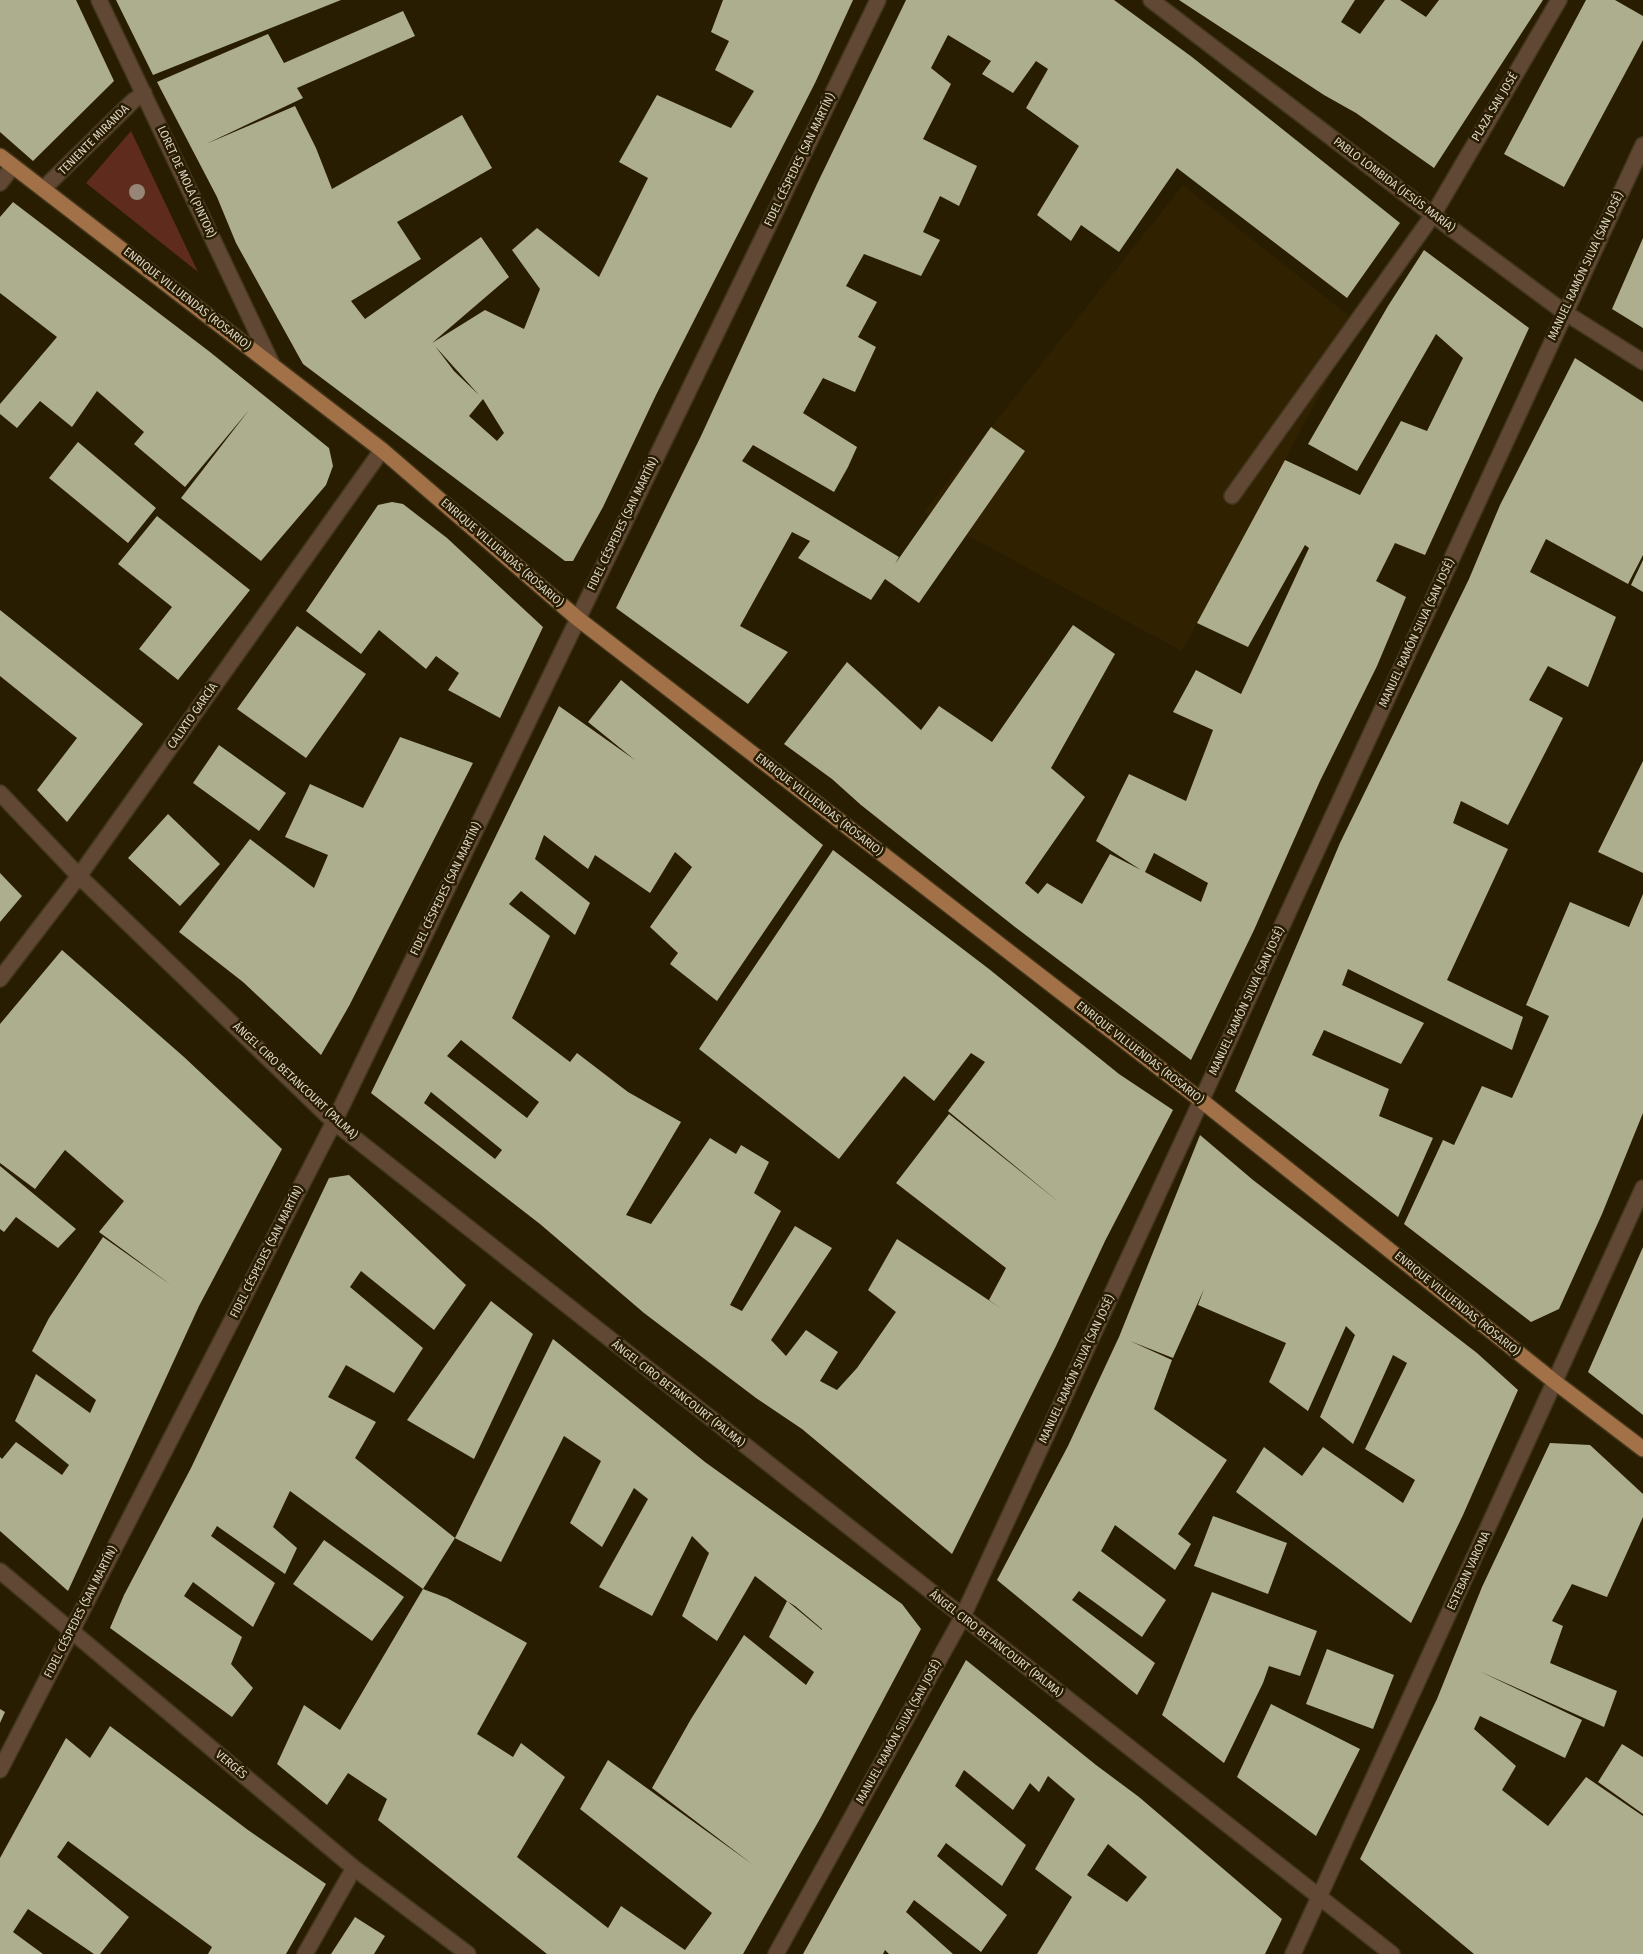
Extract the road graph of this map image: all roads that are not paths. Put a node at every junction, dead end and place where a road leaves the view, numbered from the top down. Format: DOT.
graph roads {
  1 [pos="99,0"];
  2 [pos="878,0"];
  3 [pos="1151,0"];
  4 [pos="1559,0"];
  5 [pos="144,93"];
  6 [pos="1643,145"];
  7 [pos="0,156"];
  8 [pos="13,166"];
  9 [pos="0,183"];
  10 [pos="44,188"];
  11 [pos="1433,215"];
  12 [pos="1564,312"];
  13 [pos="1643,362"];
  14 [pos="272,364"];
  15 [pos="382,450"];
  16 [pos="1232,496"];
  17 [pos="577,618"];
  18 [pos="0,793"];
  19 [pos="79,876"];
  20 [pos="0,979"];
  21 [pos="1202,1100"];
  22 [pos="334,1122"];
  23 [pos="1643,1188"];
  24 [pos="1555,1382"];
  25 [pos="1643,1449"];
  26 [pos="0,1571"];
  27 [pos="962,1618"];
  28 [pos="71,1631"];
  29 [pos="0,1770"];
  30 [pos="354,1868"];
  31 [pos="1319,1899"];
  32 [pos="305,1954"];
  33 [pos="468,1954"];
  34 [pos="776,1954"];
  35 [pos="1293,1954"];
  36 [pos="1392,1954"];
  1 -- 5 [label="street, LORET DE MOLA (PINTOR)"];
  2 -- 17 [label="street, FIDEL CÉSPEDES (SAN MARTÍN)"];
  3 -- 11 [label="street, PABLO LOMBIDA (JESÚS MARÍA)"];
  4 -- 11 [label="street, PLAZA SAN JOSÉ"];
  5 -- 10 [label="street, TENIENTE MIRANDA"];
  5 -- 14 [label="street, LORET DE MOLA (PINTOR)"];
  6 -- 12 [label="street, MANUEL RAMÓN SILVA (SAN JOSÉ)"];
  7 -- 8 [label="main road, ENRIQUE VILLUENDAS (ROSARIO)"];
  8 -- 9 [label="street"];
  8 -- 10 [label="main road, ENRIQUE VILLUENDAS (ROSARIO)"];
  10 -- 14 [label="main road, ENRIQUE VILLUENDAS (ROSARIO)"];
  11 -- 12 [label="street, PABLO LOMBIDA (JESÚS MARÍA)"];
  11 -- 16 [label="street, PLAZA SAN JOSÉ"];
  12 -- 13 [label="street, PABLO LOMBIDA (JESÚS MARÍA)"];
  12 -- 21 [label="street, MANUEL RAMÓN SILVA (SAN JOSÉ)"];
  14 -- 15 [label="main road, ENRIQUE VILLUENDAS (ROSARIO)"];
  15 -- 17 [label="main road, ENRIQUE VILLUENDAS (ROSARIO)"];
  15 -- 19 [label="street, CALIXTO GARCÍA"];
  17 -- 21 [label="main road, ENRIQUE VILLUENDAS (ROSARIO)"];
  17 -- 22 [label="street, FIDEL CÉSPEDES (SAN MARTÍN)"];
  18 -- 19 [label="street, ÁNGEL CIRO BETANCOURT (PALMA)"];
  19 -- 20 [label="street, CALIXTO GARCÍA"];
  19 -- 22 [label="street, ÁNGEL CIRO BETANCOURT (PALMA)"];
  21 -- 24 [label="main road, ENRIQUE VILLUENDAS (ROSARIO)"];
  21 -- 27 [label="street, MANUEL RAMÓN SILVA (SAN JOSÉ)"];
  22 -- 27 [label="street, ÁNGEL CIRO BETANCOURT (PALMA)"];
  22 -- 28 [label="street, FIDEL CÉSPEDES (SAN MARTÍN)"];
  23 -- 24 [label="street, ESTEBAN VARONA"];
  24 -- 25 [label="main road, ENRIQUE VILLUENDAS (ROSARIO)"];
  24 -- 31 [label="street, ESTEBAN VARONA"];
  26 -- 28 [label="street, VERGÉS"];
  27 -- 31 [label="street, ÁNGEL CIRO BETANCOURT (PALMA)"];
  27 -- 34 [label="street, MANUEL RAMÓN SILVA (SAN JOSÉ)"];
  28 -- 29 [label="street, FIDEL CÉSPEDES (SAN MARTÍN)"];
  28 -- 30 [label="street, VERGÉS"];
  30 -- 32 [label="street"];
  30 -- 33 [label="street, VERGÉS"];
  31 -- 35 [label="street, ESTEBAN VARONA"];
  31 -- 36 [label="street, ÁNGEL CIRO BETANCOURT (PALMA)"];
}
